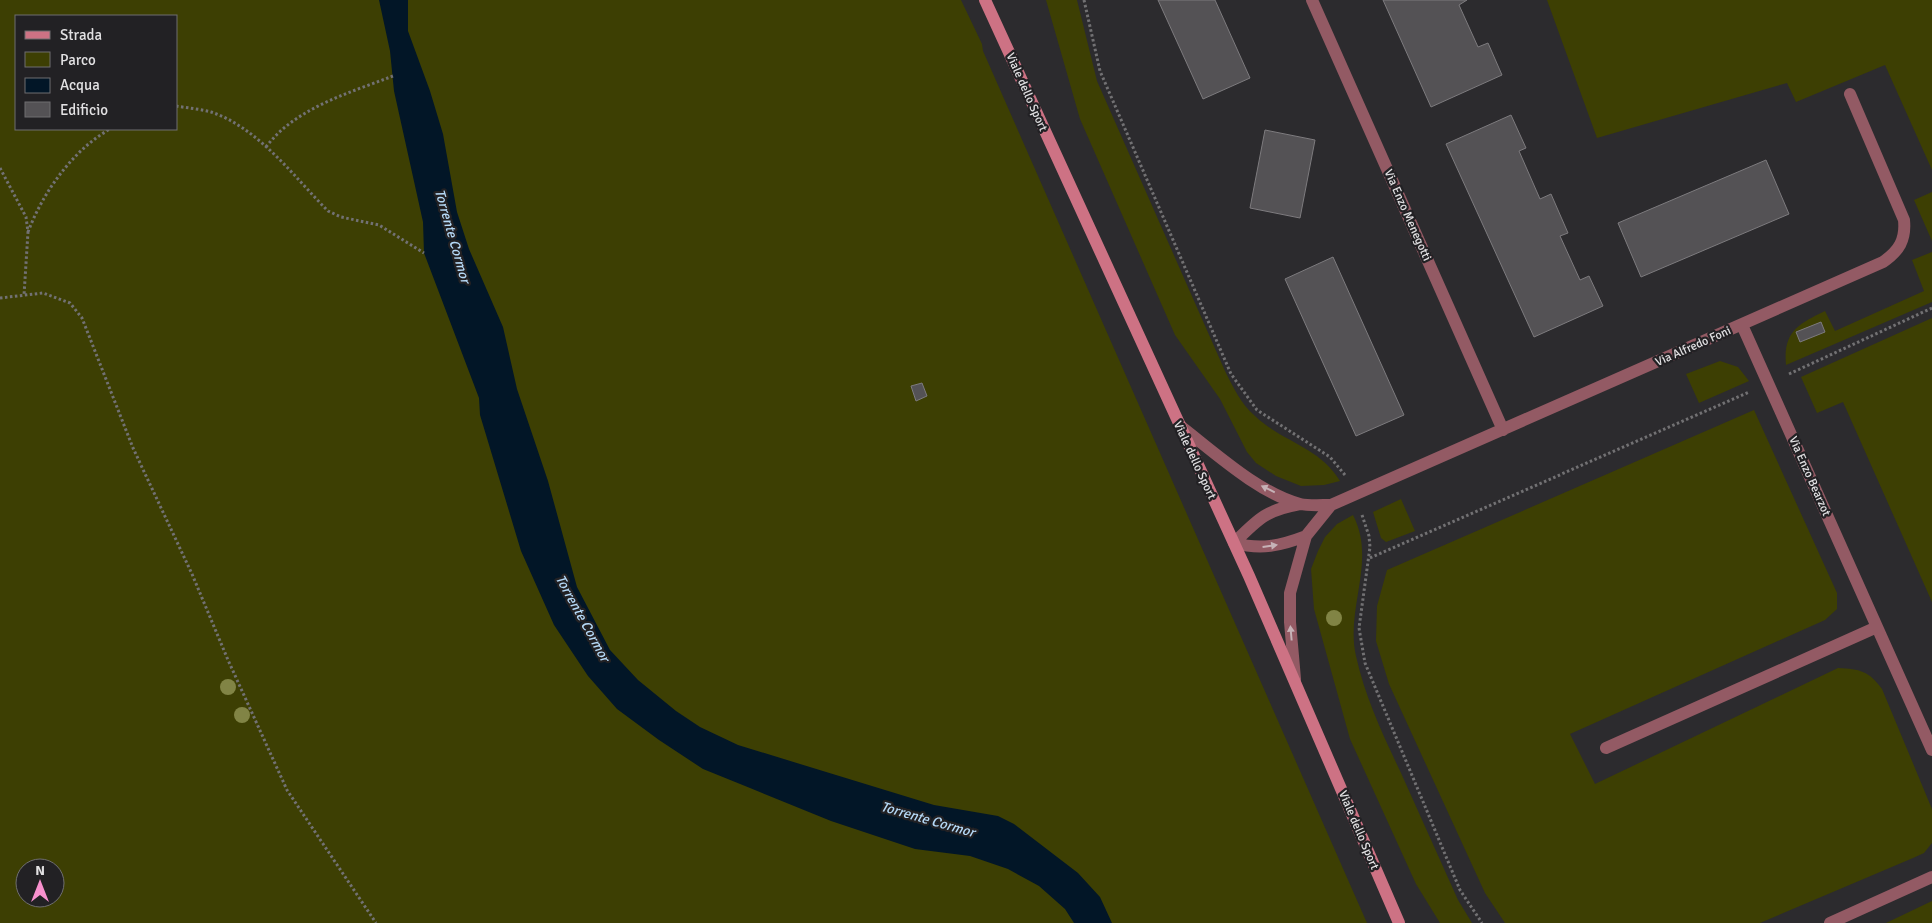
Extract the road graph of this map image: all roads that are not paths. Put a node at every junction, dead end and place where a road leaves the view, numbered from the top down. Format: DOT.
graph roads {
  1 [pos="985,0"];
  2 [pos="1312,0"];
  3 [pos="1850,94"];
  4 [pos="1742,325"];
  5 [pos="1179,425"];
  6 [pos="1503,430"];
  7 [pos="1300,504"];
  8 [pos="1331,505"];
  9 [pos="1306,536"];
  10 [pos="1234,543"];
  11 [pos="1877,627"];
  12 [pos="1295,681"];
  13 [pos="1606,748"];
  14 [pos="1932,750"];
  15 [pos="1932,877"];
  16 [pos="1399,923"];
  17 [pos="1830,923"];
  1 -- 5 [label="street, Viale dello Sport"];
  2 -- 6 [label="street, Via Enzo Menegotti"];
  3 -- 4 [label="street, Via Alfredo Foni"];
  4 -- 6 [label="street, Via Alfredo Foni"];
  4 -- 11 [label="street, Via Enzo Bearzot"];
  7 -- 5 [label="street, Via Alfredo Foni, one-way"];
  5 -- 10 [label="street, Viale dello Sport"];
  6 -- 8 [label="street, Via Alfredo Foni"];
  7 -- 8 [label="street, Via Alfredo Foni"];
  7 -- 10 [label="street, Via Alfredo Foni"];
  8 -- 9 [label="street, Via Alfredo Foni"];
  10 -- 9 [label="street, one-way"];
  12 -- 9 [label="street, Via Alfredo Foni, one-way"];
  10 -- 12 [label="street, Viale dello Sport"];
  11 -- 13 [label="street"];
  11 -- 14 [label="street, Via Enzo Bearzot"];
  12 -- 16 [label="street, Viale dello Sport"];
  15 -- 17 [label="street"];
}
